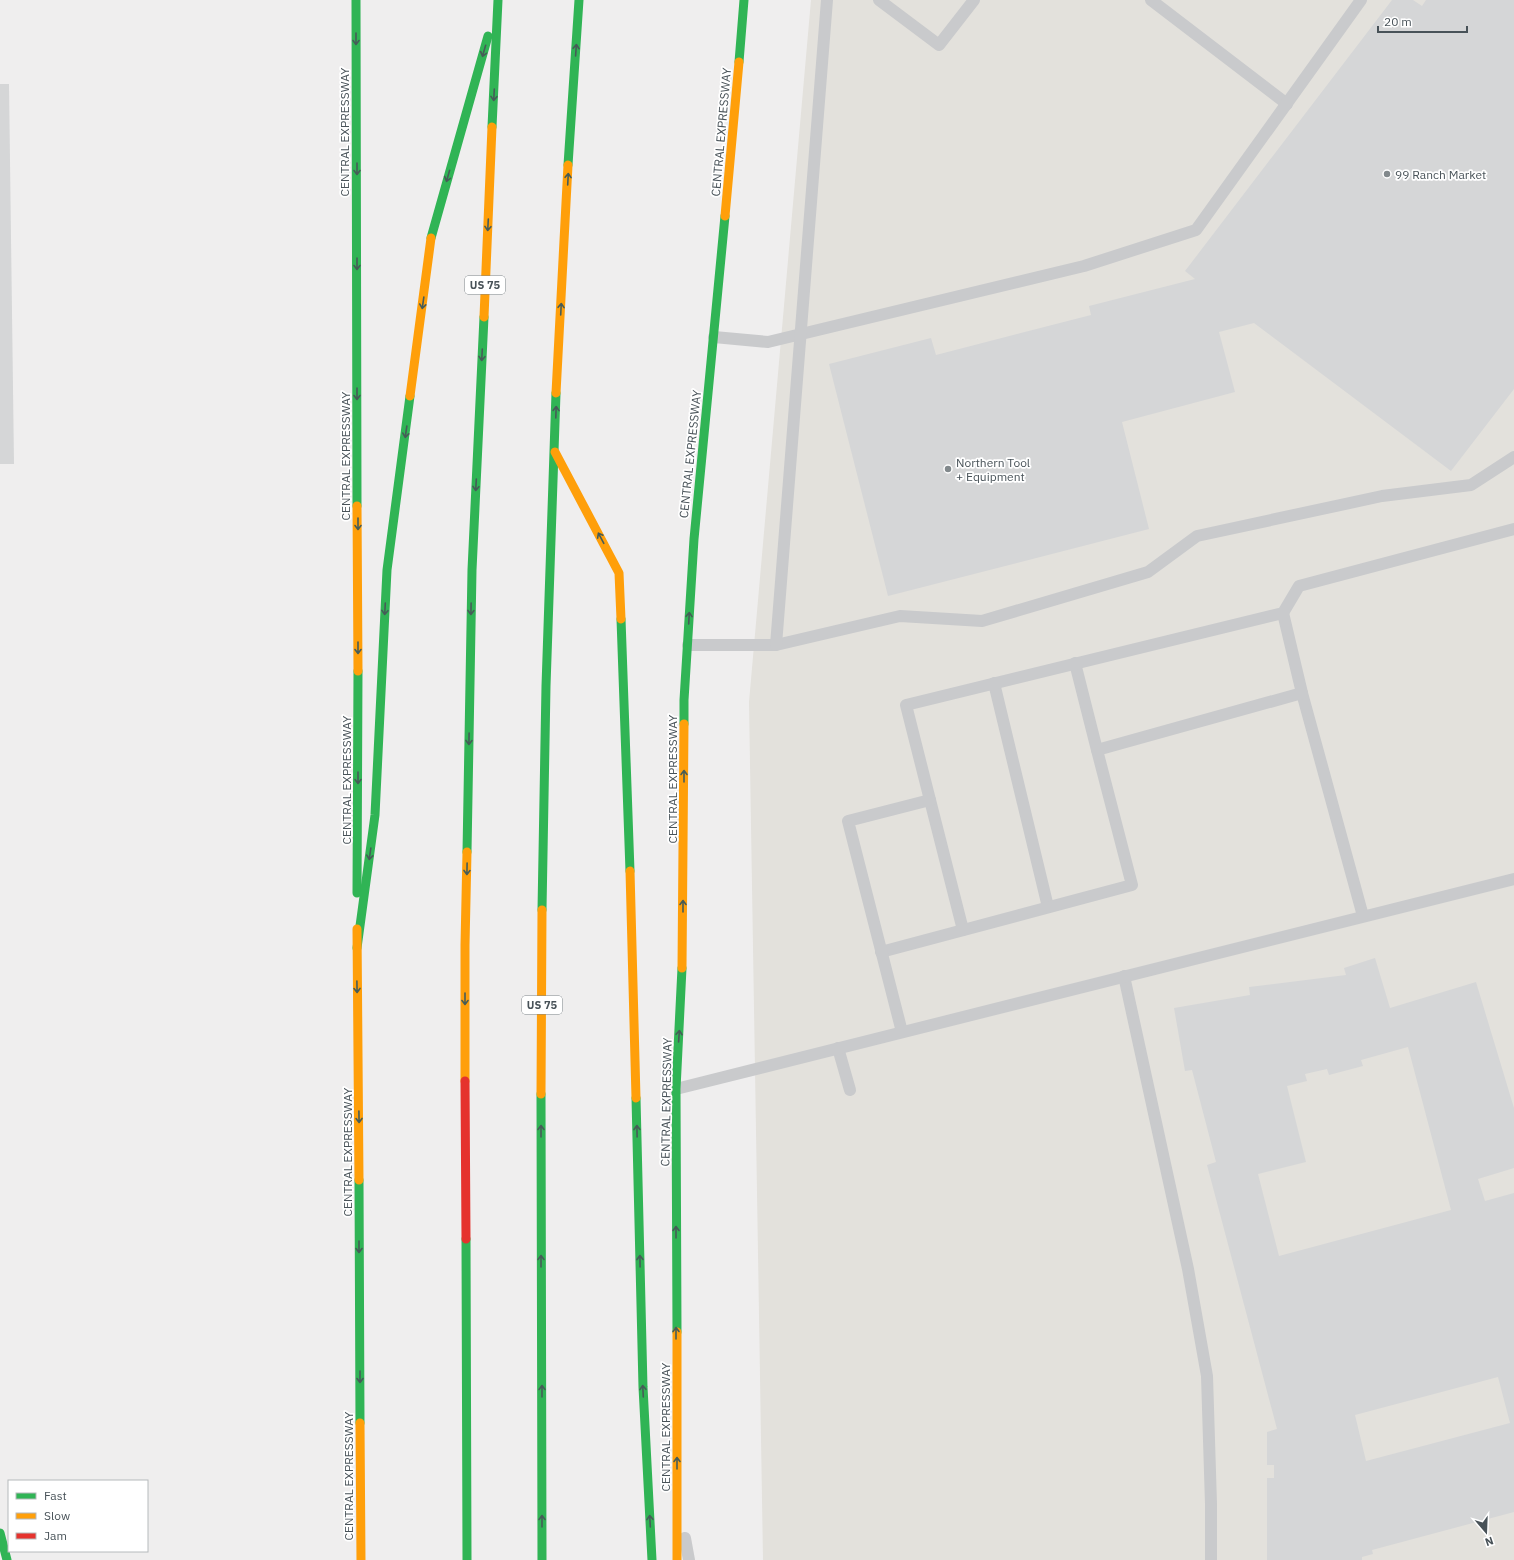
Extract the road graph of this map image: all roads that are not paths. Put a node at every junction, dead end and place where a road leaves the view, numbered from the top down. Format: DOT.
graph roads {
  1 [pos="356,0"];
  2 [pos="498,0"];
  3 [pos="579,0"];
  4 [pos="744,0"];
  5 [pos="827,0"];
  6 [pos="879,0"];
  7 [pos="974,0"];
  8 [pos="1151,0"];
  9 [pos="1361,0"];
  10 [pos="1287,104"];
  11 [pos="801,334"];
  12 [pos="714,337"];
  13 [pos="555,451"];
  14 [pos="1514,456"];
  15 [pos="1514,529"];
  16 [pos="1283,613"];
  17 [pos="776,645"];
  18 [pos="688,646"];
  19 [pos="1076,663"];
  20 [pos="994,683"];
  21 [pos="1302,693"];
  22 [pos="1096,750"];
  23 [pos="930,800"];
  24 [pos="1514,878"];
  25 [pos="1048,907"];
  26 [pos="1363,916"];
  27 [pos="963,930"];
  28 [pos="357,948"];
  29 [pos="881,952"];
  30 [pos="1124,976"];
  31 [pos="902,1032"];
  32 [pos="838,1048"];
  33 [pos="676,1089"];
  34 [pos="850,1090"];
  35 [pos="677,1502"];
  36 [pos="0,1533"];
  37 [pos="7,1560"];
  38 [pos="361,1560"];
  39 [pos="467,1560"];
  40 [pos="542,1560"];
  41 [pos="652,1560"];
  42 [pos="677,1560"];
  43 [pos="690,1560"];
  44 [pos="1211,1560"];
  1 -- 28 [label="main road, CENTRAL EXPRESSWAY, one-way"];
  2 -- 28 [label="main road, one-way"];
  2 -- 39 [label="main road, US 75, one-way"];
  13 -- 3 [label="main road, US 75, one-way"];
  4 -- 12 [label="main road, CENTRAL EXPRESSWAY"];
  5 -- 11 [label="lane"];
  6 -- 7 [label="lane"];
  8 -- 10 [label="lane"];
  9 -- 10 [label="lane"];
  10 -- 11 [label="lane"];
  11 -- 12 [label="lane"];
  11 -- 17 [label="lane"];
  18 -- 12 [label="main road, CENTRAL EXPRESSWAY, one-way"];
  40 -- 13 [label="main road, US 75, one-way"];
  41 -- 13 [label="main road, one-way"];
  14 -- 17 [label="lane"];
  15 -- 16 [label="lane"];
  16 -- 19 [label="lane"];
  16 -- 21 [label="lane"];
  17 -- 18 [label="lane"];
  33 -- 18 [label="main road, CENTRAL EXPRESSWAY, one-way"];
  19 -- 20 [label="lane"];
  19 -- 22 [label="lane"];
  20 -- 23 [label="lane"];
  20 -- 25 [label="lane"];
  21 -- 22 [label="lane"];
  21 -- 26 [label="lane"];
  22 -- 25 [label="lane"];
  23 -- 27 [label="lane"];
  23 -- 29 [label="lane"];
  24 -- 26 [label="lane"];
  25 -- 27 [label="lane"];
  26 -- 30 [label="lane"];
  27 -- 29 [label="lane"];
  28 -- 38 [label="main road, CENTRAL EXPRESSWAY, one-way"];
  29 -- 31 [label="lane"];
  30 -- 31 [label="lane"];
  30 -- 44 [label="lane"];
  31 -- 32 [label="lane"];
  32 -- 33 [label="lane"];
  32 -- 34 [label="lane"];
  35 -- 33 [label="main road, CENTRAL EXPRESSWAY, one-way"];
  35 -- 42 [label="main road, CENTRAL EXPRESSWAY"];
  35 -- 43 [label="lane"];
  36 -- 37 [label="main road"];
}
